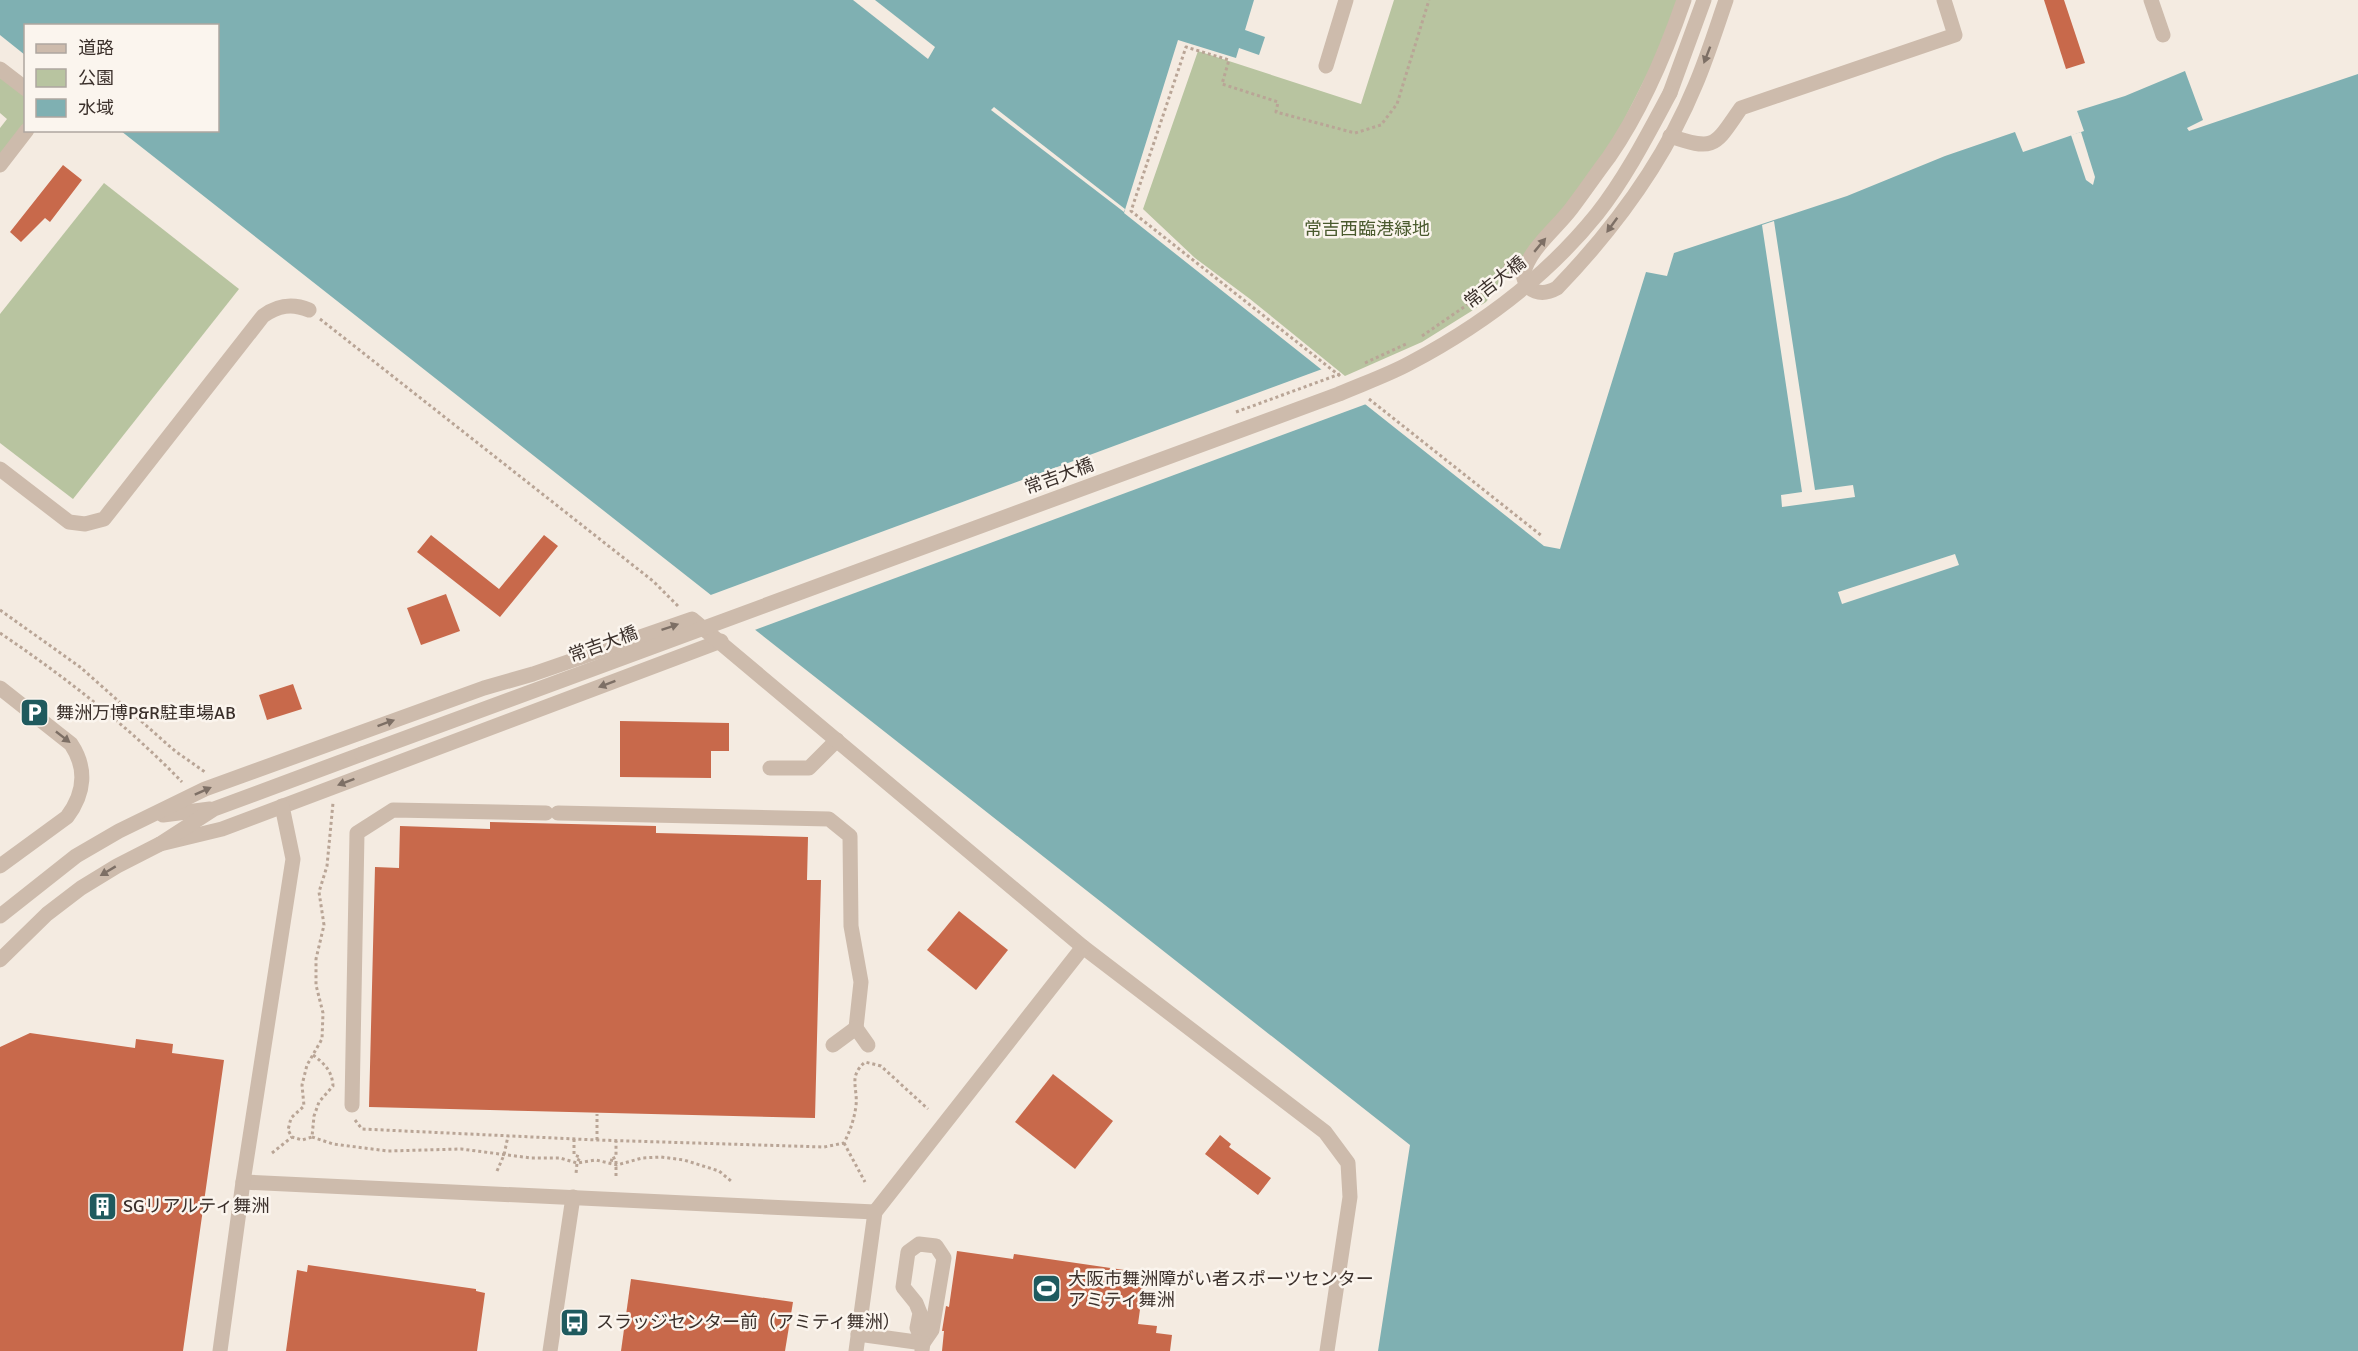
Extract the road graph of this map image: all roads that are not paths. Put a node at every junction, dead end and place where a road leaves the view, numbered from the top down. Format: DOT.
graph roads {
  1 [pos="1346,0"];
  2 [pos="1684,0"];
  3 [pos="1704,0"];
  4 [pos="1726,0"];
  5 [pos="1944,0"];
  6 [pos="2151,0"];
  7 [pos="2163,35"];
  8 [pos="1326,66"];
  9 [pos="0,69"];
  10 [pos="24,87"];
  11 [pos="25,132"];
  12 [pos="1670,136"];
  13 [pos="0,165"];
  14 [pos="309,310"];
  15 [pos="0,469"];
  16 [pos="721,641"];
  17 [pos="0,688"];
  18 [pos="837,740"];
  19 [pos="770,768"];
  20 [pos="282,807"];
  21 [pos="214,809"];
  22 [pos="151,817"];
  23 [pos="160,844"];
  24 [pos="0,866"];
  25 [pos="2,912"];
  26 [pos="1083,947"];
  27 [pos="0,960"];
  28 [pos="856,1028"];
  29 [pos="833,1045"];
  30 [pos="868,1045"];
  31 [pos="352,1105"];
  32 [pos="243,1182"];
  33 [pos="573,1197"];
  34 [pos="875,1212"];
  35 [pos="858,1334"];
  36 [pos="922,1347"];
  37 [pos="220,1351"];
  38 [pos="550,1351"];
  39 [pos="856,1351"];
  40 [pos="1327,1351"];
  1 -- 8 [label="street"];
  12 -- 2 [label="street, one-way"];
  3 -- 21 [label="street, 常吉大橋, bridge"];
  4 -- 12 [label="street, one-way"];
  5 -- 12 [label="street"];
  6 -- 7 [label="street"];
  9 -- 10 [label="street"];
  11 -- 13 [label="street"];
  14 -- 15 [label="street"];
  16 -- 18 [label="street"];
  16 -- 20 [label="street, one-way"];
  22 -- 16 [label="street, one-way"];
  17 -- 24 [label="street, one-way"];
  18 -- 19 [label="street"];
  18 -- 26 [label="street"];
  20 -- 23 [label="street"];
  20 -- 32 [label="street"];
  21 -- 22 [label="street"];
  21 -- 23 [label="street"];
  22 -- 25 [label="street"];
  23 -- 27 [label="street, one-way"];
  26 -- 34 [label="street"];
  26 -- 40 [label="street"];
  28 -- 29 [label="street"];
  28 -- 30 [label="street"];
  28 -- 31 [label="street"];
  32 -- 33 [label="street"];
  32 -- 37 [label="street"];
  33 -- 34 [label="street"];
  33 -- 38 [label="street"];
  34 -- 35 [label="street"];
  35 -- 36 [label="street"];
  35 -- 39 [label="street"];
  36 -- 36 [label="street"];
}
